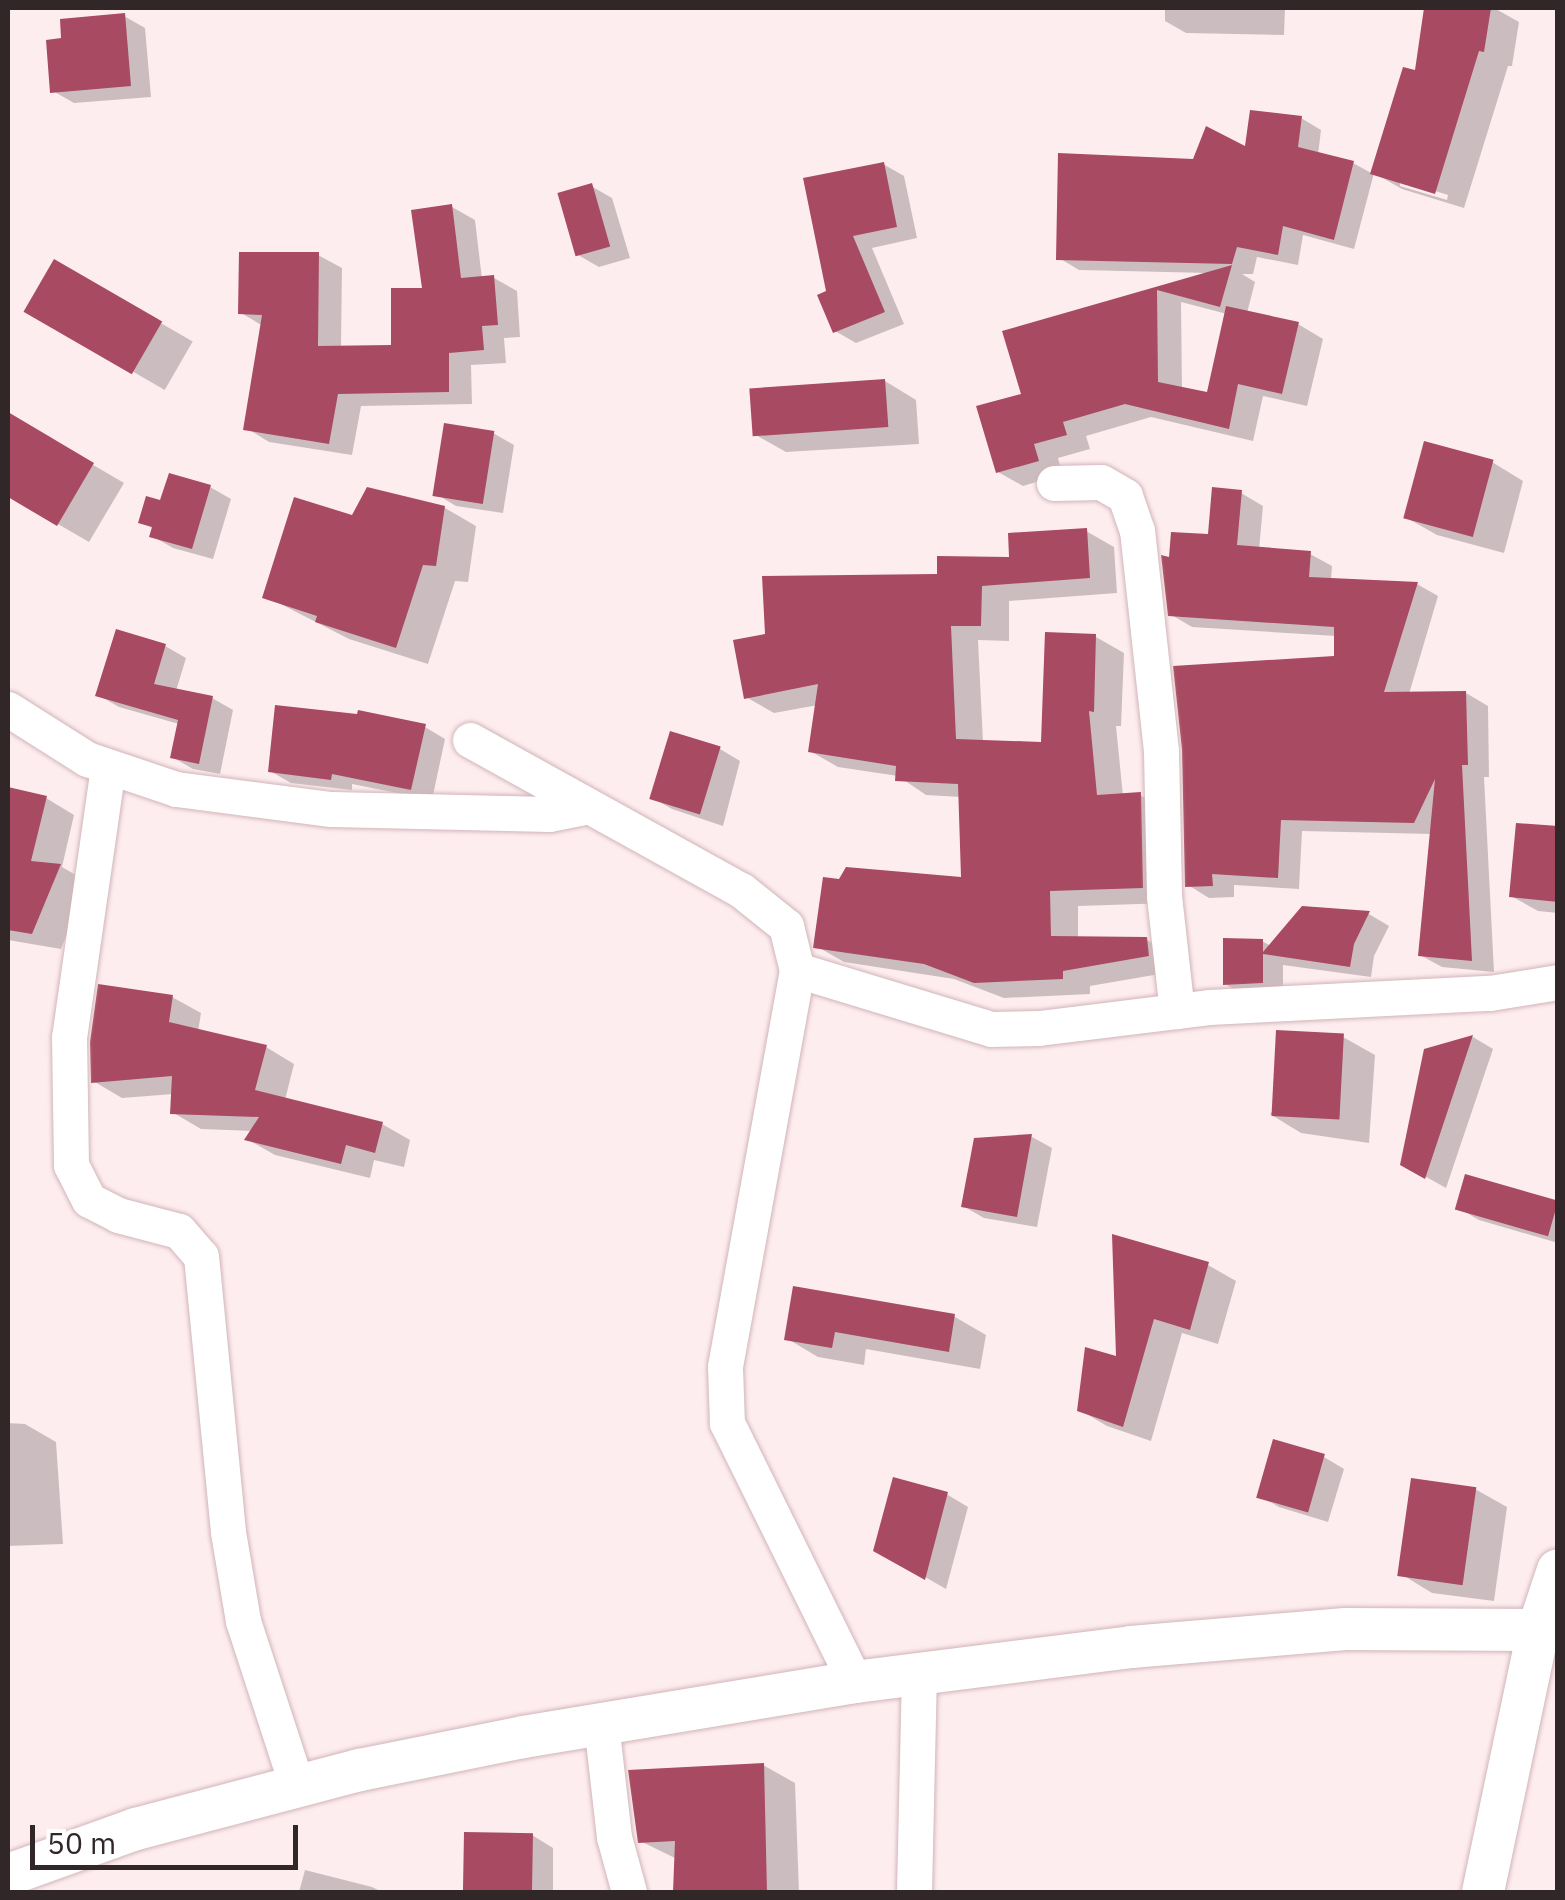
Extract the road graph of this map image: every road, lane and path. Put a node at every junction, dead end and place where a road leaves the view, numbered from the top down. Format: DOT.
graph roads {
  1 [pos="1054,482"];
  2 [pos="8,709"];
  3 [pos="470,740"];
  4 [pos="108,766"];
  5 [pos="585,807"];
  6 [pos="797,970"];
  7 [pos="1558,982"];
  8 [pos="1177,1011"];
  9 [pos="1558,1570"];
  10 [pos="1538,1630"];
  11 [pos="919,1674"];
  12 [pos="855,1682"];
  13 [pos="601,1724"];
  14 [pos="297,1786"];
  15 [pos="8,1875"];
  16 [pos="628,1892"];
  17 [pos="914,1892"];
  18 [pos="1483,1892"];
  1 -- 8 [label="street"];
  2 -- 4 [label="street"];
  3 -- 5 [label="street"];
  4 -- 5 [label="street"];
  4 -- 14 [label="street"];
  5 -- 6 [label="street"];
  6 -- 8 [label="street"];
  6 -- 12 [label="street"];
  7 -- 8 [label="street"];
  9 -- 10 [label="street"];
  10 -- 11 [label="street"];
  10 -- 18 [label="street"];
  11 -- 12 [label="street"];
  11 -- 17 [label="street"];
  12 -- 13 [label="street"];
  13 -- 14 [label="street"];
  13 -- 16 [label="street"];
  14 -- 15 [label="street"];
}
